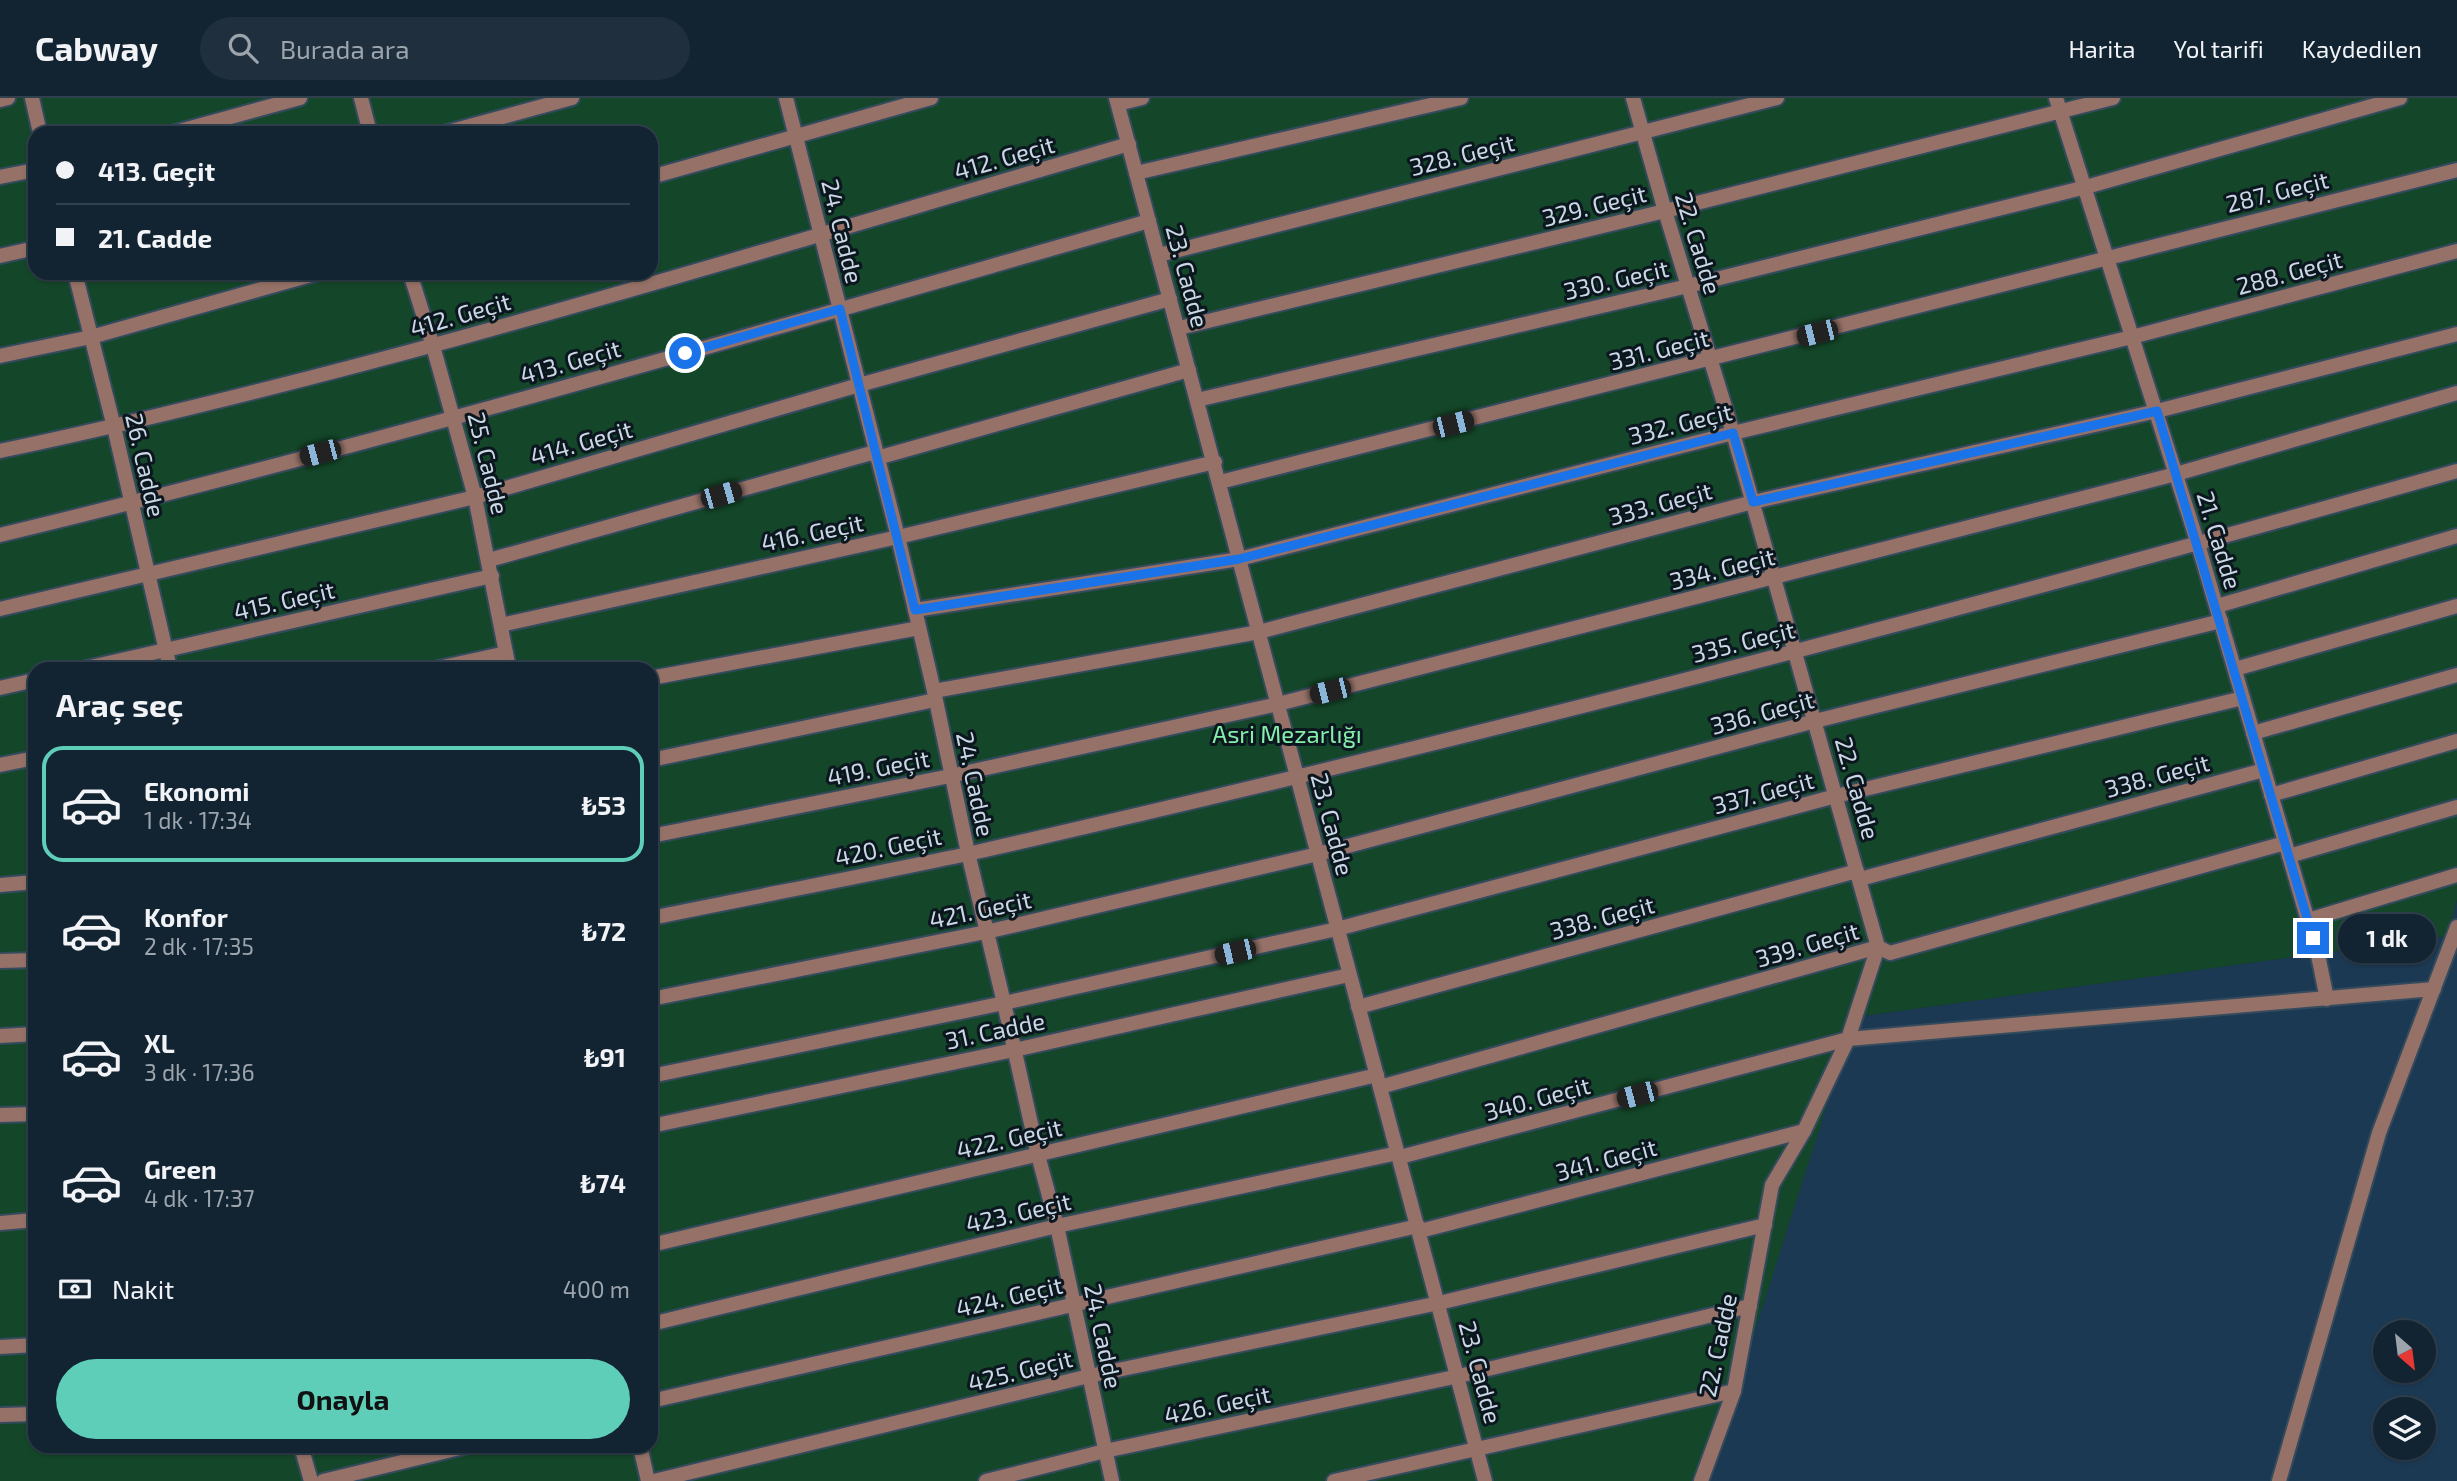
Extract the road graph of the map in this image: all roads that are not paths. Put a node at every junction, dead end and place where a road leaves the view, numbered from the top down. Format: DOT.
graph roads {
  1 [pos="8,98"];
  2 [pos="32,98"];
  3 [pos="300,98"];
  4 [pos="361,98"];
  5 [pos="572,98"];
  6 [pos="786,98"];
  7 [pos="931,98"];
  8 [pos="1142,98"];
  9 [pos="1461,98"];
  10 [pos="1633,98"];
  11 [pos="1777,98"];
  12 [pos="2056,98"];
  13 [pos="2113,98"];
  14 [pos="2400,98"];
  15 [pos="0,100"];
  16 [pos="1117,101"];
  17 [pos="2060,113"];
  18 [pos="38,126"];
  19 [pos="198,126"];
  20 [pos="368,126"];
  21 [pos="470,126"];
  22 [pos="1643,132"];
  23 [pos="795,135"];
  24 [pos="1129,144"];
  25 [pos="2457,170"];
  26 [pos="28,171"];
  27 [pos="1136,173"];
  28 [pos="658,175"];
  29 [pos="0,177"];
  30 [pos="2086,187"];
  31 [pos="1665,211"];
  32 [pos="1149,221"];
  33 [pos="821,234"];
  34 [pos="28,250"];
  35 [pos="2457,251"];
  36 [pos="1159,255"];
  37 [pos="0,256"];
  38 [pos="2108,259"];
  39 [pos="77,280"];
  40 [pos="293,280"];
  41 [pos="412,280"];
  42 [pos="1688,286"];
  43 [pos="1170,299"];
  44 [pos="840,309"];
  45 [pos="1179,328"];
  46 [pos="2457,334"];
  47 [pos="91,337"];
  48 [pos="2132,337"];
  49 [pos="433,346"];
  50 [pos="0,356"];
  51 [pos="1711,359"];
  52 [pos="1189,370"];
  53 [pos="859,385"];
  54 [pos="2457,393"];
  55 [pos="1197,400"];
  56 [pos="2157,411"];
  57 [pos="454,418"];
  58 [pos="114,427"];
  59 [pos="1733,433"];
  60 [pos="0,451"];
  61 [pos="876,455"];
  62 [pos="1215,462"];
  63 [pos="2457,471"];
  64 [pos="2176,474"];
  65 [pos="1220,482"];
  66 [pos="475,496"];
  67 [pos="1753,502"];
  68 [pos="132,503"];
  69 [pos="0,535"];
  70 [pos="2457,536"];
  71 [pos="898,537"];
  72 [pos="2198,544"];
  73 [pos="1239,559"];
  74 [pos="489,560"];
  75 [pos="149,575"];
  76 [pos="492,576"];
  77 [pos="1775,578"];
  78 [pos="2217,606"];
  79 [pos="2457,606"];
  80 [pos="0,609"];
  81 [pos="915,610"];
  82 [pos="2221,621"];
  83 [pos="501,625"];
  84 [pos="919,628"];
  85 [pos="1259,632"];
  86 [pos="166,650"];
  87 [pos="1795,652"];
  88 [pos="506,653"];
  89 [pos="113,662"];
  90 [pos="169,662"];
  91 [pos="465,662"];
  92 [pos="508,662"];
  93 [pos="2235,668"];
  94 [pos="2457,675"];
  95 [pos="658,677"];
  96 [pos="28,682"];
  97 [pos="0,688"];
  98 [pos="935,696"];
  99 [pos="2243,698"];
  100 [pos="1278,704"];
  101 [pos="1815,721"];
  102 [pos="2253,733"];
  103 [pos="2457,741"];
  104 [pos="658,758"];
  105 [pos="28,759"];
  106 [pos="0,765"];
  107 [pos="2264,770"];
  108 [pos="950,776"];
  109 [pos="1297,777"];
  110 [pos="2271,795"];
  111 [pos="1836,796"];
  112 [pos="2457,807"];
  113 [pos="658,835"];
  114 [pos="2287,849"];
  115 [pos="968,853"];
  116 [pos="1318,854"];
  117 [pos="2457,874"];
  118 [pos="1858,875"];
  119 [pos="28,882"];
  120 [pos="0,884"];
  121 [pos="658,917"];
  122 [pos="2308,920"];
  123 [pos="2457,927"];
  124 [pos="1337,929"];
  125 [pos="986,932"];
  126 [pos="1878,947"];
  127 [pos="28,960"];
  128 [pos="0,961"];
  129 [pos="1349,975"];
  130 [pos="2434,989"];
  131 [pos="658,998"];
  132 [pos="2327,999"];
  133 [pos="1004,1003"];
  134 [pos="1358,1007"];
  135 [pos="28,1034"];
  136 [pos="0,1036"];
  137 [pos="1848,1039"];
  138 [pos="1014,1049"];
  139 [pos="658,1075"];
  140 [pos="1378,1081"];
  141 [pos="28,1114"];
  142 [pos="0,1115"];
  143 [pos="658,1125"];
  144 [pos="1804,1131"];
  145 [pos="1038,1155"];
  146 [pos="1399,1155"];
  147 [pos="28,1221"];
  148 [pos="0,1223"];
  149 [pos="1765,1225"];
  150 [pos="1057,1226"];
  151 [pos="1419,1229"];
  152 [pos="658,1243"];
  153 [pos="1439,1303"];
  154 [pos="1074,1305"];
  155 [pos="1750,1306"];
  156 [pos="658,1322"];
  157 [pos="28,1345"];
  158 [pos="0,1347"];
  159 [pos="1089,1376"];
  160 [pos="1459,1376"];
  161 [pos="1734,1391"];
  162 [pos="658,1399"];
  163 [pos="28,1414"];
  164 [pos="0,1415"];
  165 [pos="1478,1448"];
  166 [pos="1105,1451"];
  167 [pos="303,1453"];
  168 [pos="439,1453"];
  169 [pos="641,1453"];
  170 [pos="311,1481"];
  171 [pos="323,1481"];
  172 [pos="648,1481"];
  173 [pos="654,1481"];
  174 [pos="986,1481"];
  175 [pos="1112,1481"];
  176 [pos="1334,1481"];
  177 [pos="1485,1481"];
  178 [pos="1701,1481"];
  179 [pos="2279,1481"];
  1 -- 15 [label="street"];
  2 -- 18 [label="street"];
  3 -- 19 [label="street"];
  4 -- 20 [label="street"];
  5 -- 21 [label="street"];
  6 -- 23 [label="street, 24. Cadde"];
  7 -- 23 [label="street"];
  8 -- 16 [label="street"];
  9 -- 27 [label="street"];
  10 -- 22 [label="street, 22. Cadde"];
  11 -- 22 [label="street, 328. Geçit"];
  12 -- 17 [label="street, 21. Cadde"];
  13 -- 17 [label="street, 329. Geçit"];
  14 -- 30 [label="street, 330. Geçit"];
  16 -- 24 [label="street, 23. Cadde"];
  17 -- 30 [label="street, 21. Cadde"];
  17 -- 31 [label="street, 329. Geçit"];
  22 -- 31 [label="street, 22. Cadde"];
  22 -- 36 [label="street, 328. Geçit"];
  23 -- 28 [label="street"];
  23 -- 33 [label="street, 24. Cadde"];
  24 -- 27 [label="street, 23. Cadde"];
  24 -- 33 [label="street, 412. Geçit"];
  25 -- 38 [label="street, 287. Geçit"];
  26 -- 29 [label="street"];
  27 -- 32 [label="street, 23. Cadde"];
  30 -- 38 [label="street, 21. Cadde"];
  30 -- 42 [label="street, 330. Geçit"];
  31 -- 42 [label="street, 22. Cadde"];
  31 -- 45 [label="street, 329. Geçit"];
  32 -- 36 [label="street, 23. Cadde"];
  32 -- 44 [label="street, 413. Geçit"];
  33 -- 44 [label="street, 24. Cadde"];
  33 -- 49 [label="street, 412. Geçit"];
  34 -- 37 [label="street"];
  35 -- 48 [label="street, 288. Geçit"];
  36 -- 43 [label="street, 23. Cadde"];
  38 -- 48 [label="street, 21. Cadde"];
  38 -- 51 [label="street, 331. Geçit"];
  39 -- 47 [label="street, 26. Cadde"];
  40 -- 47 [label="street"];
  41 -- 49 [label="street, 25. Cadde"];
  42 -- 51 [label="street, 22. Cadde"];
  42 -- 55 [label="street, 330. Geçit"];
  43 -- 45 [label="street, 23. Cadde"];
  43 -- 53 [label="street, 414. Geçit"];
  44 -- 53 [label="street, 24. Cadde"];
  44 -- 57 [label="street, 413. Geçit"];
  45 -- 52 [label="street, 23. Cadde"];
  46 -- 56 [label="street, 333. Geçit"];
  47 -- 50 [label="street"];
  47 -- 58 [label="street, 26. Cadde"];
  48 -- 56 [label="street, 21. Cadde"];
  48 -- 59 [label="street, 332. Geçit"];
  49 -- 57 [label="street, 25. Cadde"];
  49 -- 58 [label="street, 412. Geçit"];
  51 -- 59 [label="street, 22. Cadde"];
  51 -- 65 [label="street, 331. Geçit"];
  52 -- 55 [label="street, 23. Cadde"];
  52 -- 61 [label="street"];
  53 -- 61 [label="street, 24. Cadde"];
  53 -- 66 [label="street, 414. Geçit"];
  54 -- 64 [label="street, 334. Geçit"];
  55 -- 62 [label="street, 23. Cadde"];
  56 -- 64 [label="street, 21. Cadde"];
  56 -- 67 [label="street, 333. Geçit"];
  57 -- 66 [label="street, 25. Cadde"];
  57 -- 68 [label="street, 413. Geçit"];
  58 -- 60 [label="street, 412. Geçit"];
  58 -- 68 [label="street, 26. Cadde"];
  59 -- 67 [label="street, 22. Cadde"];
  59 -- 73 [label="street, 332. Geçit"];
  61 -- 71 [label="street, 24. Cadde"];
  61 -- 74 [label="street"];
  62 -- 65 [label="street, 23. Cadde"];
  62 -- 71 [label="street, 416. Geçit"];
  63 -- 72 [label="street, 335. Geçit"];
  64 -- 72 [label="street, 21. Cadde"];
  64 -- 77 [label="street, 334. Geçit"];
  65 -- 73 [label="street, 23. Cadde"];
  66 -- 74 [label="street, 25. Cadde"];
  66 -- 75 [label="street, 414. Geçit"];
  67 -- 77 [label="street, 22. Cadde"];
  67 -- 85 [label="street, 333. Geçit"];
  68 -- 69 [label="street, 413. Geçit"];
  68 -- 75 [label="street, 26. Cadde"];
  70 -- 78 [label="street"];
  71 -- 81 [label="street, 24. Cadde"];
  71 -- 83 [label="street, 416. Geçit"];
  72 -- 78 [label="street, 21. Cadde"];
  72 -- 87 [label="street, 335. Geçit"];
  73 -- 81 [label="street, 332. Geçit"];
  73 -- 85 [label="street, 23. Cadde"];
  74 -- 76 [label="street, 25. Cadde"];
  75 -- 80 [label="street, 414. Geçit"];
  75 -- 86 [label="street, 26. Cadde"];
  76 -- 83 [label="street, 25. Cadde"];
  76 -- 86 [label="street, 415. Geçit"];
  77 -- 87 [label="street, 22. Cadde"];
  77 -- 100 [label="street, 334. Geçit"];
  78 -- 82 [label="street, 21. Cadde"];
  79 -- 93 [label="street"];
  81 -- 84 [label="street, 24. Cadde"];
  82 -- 93 [label="street, 21. Cadde"];
  82 -- 101 [label="street, 336. Geçit"];
  83 -- 88 [label="street, 25. Cadde"];
  84 -- 95 [label="street"];
  84 -- 98 [label="street, 24. Cadde"];
  85 -- 98 [label="street, 333. Geçit"];
  85 -- 100 [label="street, 23. Cadde"];
  86 -- 89 [label="street, 415. Geçit"];
  86 -- 90 [label="street, 26. Cadde"];
  87 -- 101 [label="street, 22. Cadde"];
  87 -- 109 [label="street, 335. Geçit"];
  88 -- 91 [label="street"];
  88 -- 92 [label="street, 25. Cadde"];
  93 -- 99 [label="street, 21. Cadde"];
  94 -- 102 [label="street"];
  96 -- 97 [label="street"];
  98 -- 104 [label="street, 333. Geçit"];
  98 -- 108 [label="street, 24. Cadde"];
  99 -- 102 [label="street, 21. Cadde"];
  99 -- 111 [label="street, 337. Geçit"];
  100 -- 108 [label="street, 419. Geçit"];
  100 -- 109 [label="street, 23. Cadde"];
  101 -- 111 [label="street, 22. Cadde"];
  101 -- 116 [label="street, 336. Geçit"];
  102 -- 107 [label="street, 21. Cadde"];
  103 -- 110 [label="street"];
  105 -- 106 [label="street"];
  107 -- 110 [label="street, 21. Cadde"];
  107 -- 118 [label="street, 338. Geçit"];
  108 -- 113 [label="street, 419. Geçit"];
  108 -- 115 [label="street, 24. Cadde"];
  109 -- 115 [label="street, 420. Geçit"];
  109 -- 116 [label="street, 23. Cadde"];
  110 -- 114 [label="street, 21. Cadde"];
  111 -- 118 [label="street, 22. Cadde"];
  111 -- 124 [label="street, 337. Geçit"];
  112 -- 114 [label="street, 339. Geçit"];
  114 -- 122 [label="street, 21. Cadde"];
  114 -- 126 [label="street, 339. Geçit"];
  115 -- 121 [label="street, 420. Geçit"];
  115 -- 125 [label="street, 24. Cadde"];
  116 -- 124 [label="street, 23. Cadde"];
  116 -- 125 [label="street, 421. Geçit"];
  117 -- 122 [label="street"];
  118 -- 126 [label="street, 22. Cadde"];
  118 -- 134 [label="street, 338. Geçit"];
  119 -- 120 [label="street"];
  122 -- 132 [label="street, 21. Cadde"];
  123 -- 130 [label="street"];
  124 -- 129 [label="street, 23. Cadde"];
  124 -- 133 [label="street, 337. Geçit"];
  125 -- 131 [label="street, 421. Geçit"];
  125 -- 133 [label="street, 24. Cadde"];
  126 -- 137 [label="street, 22. Cadde"];
  126 -- 140 [label="street, 339. Geçit"];
  127 -- 128 [label="street"];
  129 -- 134 [label="street, 23. Cadde"];
  129 -- 138 [label="street, 31. Cadde"];
  130 -- 132 [label="street, 340. Geçit"];
  130 -- 179 [label="street"];
  132 -- 137 [label="street, 340. Geçit"];
  133 -- 138 [label="street, 24. Cadde"];
  133 -- 139 [label="street, 337. Geçit"];
  134 -- 140 [label="street, 23. Cadde"];
  135 -- 136 [label="street"];
  137 -- 144 [label="street, 22. Cadde"];
  137 -- 146 [label="street, 340. Geçit"];
  138 -- 143 [label="street, 31. Cadde"];
  138 -- 145 [label="street, 24. Cadde"];
  140 -- 145 [label="street, 422. Geçit"];
  140 -- 146 [label="street, 23. Cadde"];
  141 -- 142 [label="street"];
  144 -- 149 [label="street, 22. Cadde"];
  144 -- 151 [label="street, 341. Geçit"];
  145 -- 150 [label="street, 24. Cadde"];
  145 -- 152 [label="street, 422. Geçit"];
  146 -- 150 [label="street, 423. Geçit"];
  146 -- 151 [label="street, 23. Cadde"];
  147 -- 148 [label="street"];
  149 -- 153 [label="street, 425. Geçit"];
  149 -- 155 [label="street, 22. Cadde"];
  150 -- 154 [label="street, 24. Cadde"];
  150 -- 156 [label="street, 423. Geçit"];
  151 -- 153 [label="street, 23. Cadde"];
  151 -- 154 [label="street, 424. Geçit"];
  153 -- 159 [label="street, 425. Geçit"];
  153 -- 160 [label="street, 23. Cadde"];
  154 -- 159 [label="street, 24. Cadde"];
  154 -- 162 [label="street, 424. Geçit"];
  155 -- 160 [label="street, 426. Geçit"];
  155 -- 161 [label="street, 22. Cadde"];
  157 -- 158 [label="street"];
  159 -- 166 [label="street, 24. Cadde"];
  159 -- 173 [label="street, 425. Geçit"];
  160 -- 165 [label="street, 23. Cadde"];
  160 -- 166 [label="street, 426. Geçit"];
  161 -- 165 [label="street"];
  161 -- 178 [label="street, 22. Cadde"];
  163 -- 164 [label="street"];
  165 -- 176 [label="street"];
  165 -- 177 [label="street, 23. Cadde"];
  166 -- 174 [label="street, 426. Geçit"];
  166 -- 175 [label="street, 24. Cadde"];
  167 -- 170 [label="street"];
  168 -- 171 [label="street"];
  169 -- 172 [label="street"];
}
